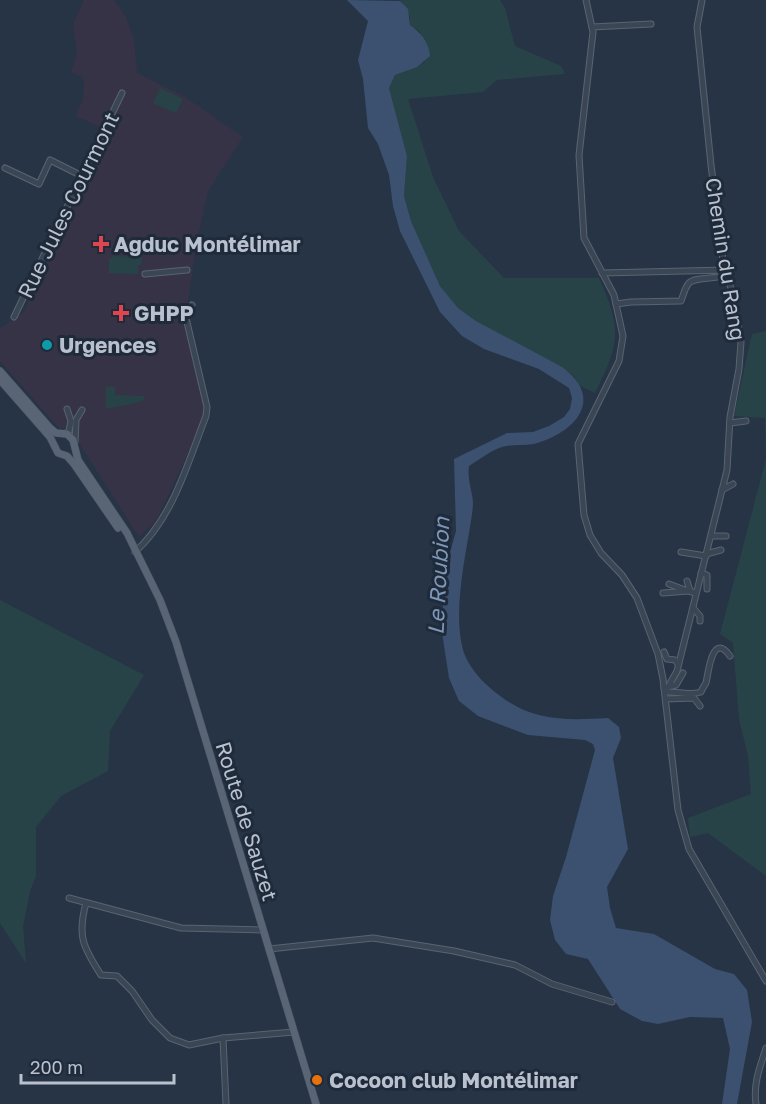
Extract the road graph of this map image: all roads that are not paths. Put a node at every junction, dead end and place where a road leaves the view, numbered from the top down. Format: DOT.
graph roads {
  1 [pos="586,0"];
  2 [pos="702,0"];
  3 [pos="651,24"];
  4 [pos="592,27"];
  5 [pos="122,93"];
  6 [pos="5,168"];
  7 [pos="82,176"];
  8 [pos="188,270"];
  9 [pos="727,272"];
  10 [pos="602,273"];
  11 [pos="146,274"];
  12 [pos="616,304"];
  13 [pos="192,305"];
  14 [pos="14,317"];
  15 [pos="0,371"];
  16 [pos="0,380"];
  17 [pos="67,409"];
  18 [pos="82,410"];
  19 [pos="746,421"];
  20 [pos="730,423"];
  21 [pos="62,434"];
  22 [pos="53,441"];
  23 [pos="74,447"];
  24 [pos="67,456"];
  25 [pos="734,484"];
  26 [pos="722,490"];
  27 [pos="711,536"];
  28 [pos="726,536"];
  29 [pos="721,550"];
  30 [pos="135,552"];
  31 [pos="681,552"];
  32 [pos="706,555"];
  33 [pos="702,573"];
  34 [pos="687,581"];
  35 [pos="669,584"];
  36 [pos="707,588"];
  37 [pos="691,592"];
  38 [pos="663,593"];
  39 [pos="693,608"];
  40 [pos="700,621"];
  41 [pos="664,652"];
  42 [pos="730,656"];
  43 [pos="678,664"];
  44 [pos="683,673"];
  45 [pos="666,689"];
  46 [pos="666,699"];
  47 [pos="700,706"];
  48 [pos="69,898"];
  49 [pos="86,903"];
  50 [pos="263,930"];
  51 [pos="268,949"];
  52 [pos="766,981"];
  53 [pos="612,1002"];
  54 [pos="294,1032"];
  55 [pos="223,1038"];
  56 [pos="766,1048"];
  57 [pos="226,1104"];
  58 [pos="316,1104"];
  59 [pos="756,1104"];
  1 -- 4 [label="street"];
  2 -- 9 [label="street, Chemin du Rang"];
  3 -- 4 [label="street"];
  4 -- 10 [label="street"];
  5 -- 7 [label="street, Rue Jules Courmont"];
  6 -- 7 [label="street"];
  7 -- 14 [label="street, Rue Jules Courmont"];
  8 -- 11 [label="street"];
  9 -- 10 [label="street"];
  9 -- 12 [label="street"];
  9 -- 20 [label="street, Chemin du Rang"];
  10 -- 12 [label="street"];
  12 -- 45 [label="street"];
  13 -- 30 [label="street"];
  15 -- 21 [label="main road"];
  16 -- 22 [label="main road"];
  17 -- 21 [label="street"];
  18 -- 23 [label="street"];
  19 -- 20 [label="street"];
  20 -- 26 [label="street, Chemin du Rang"];
  21 -- 22 [label="main road"];
  21 -- 23 [label="main road"];
  22 -- 24 [label="main road, Route de Sauzet"];
  23 -- 24 [label="main road"];
  23 -- 30 [label="main road, Route de Sauzet"];
  24 -- 30 [label="main road, Route de Sauzet"];
  25 -- 26 [label="street"];
  26 -- 27 [label="street, Chemin du Rang"];
  27 -- 28 [label="street"];
  27 -- 32 [label="street, Chemin du Rang"];
  29 -- 32 [label="street"];
  30 -- 50 [label="main road, Route de Sauzet"];
  31 -- 32 [label="street"];
  32 -- 33 [label="street, Chemin du Rang"];
  33 -- 36 [label="street"];
  33 -- 37 [label="street, Chemin du Rang"];
  34 -- 37 [label="street"];
  35 -- 37 [label="street"];
  37 -- 38 [label="street"];
  37 -- 39 [label="street, Chemin du Rang"];
  39 -- 40 [label="street"];
  39 -- 43 [label="street, Chemin du Rang"];
  41 -- 43 [label="street"];
  42 -- 45 [label="street"];
  43 -- 45 [label="street, Chemin du Rang"];
  44 -- 45 [label="street"];
  45 -- 46 [label="street"];
  46 -- 47 [label="street"];
  46 -- 52 [label="street"];
  48 -- 49 [label="street"];
  49 -- 50 [label="street"];
  49 -- 55 [label="street"];
  50 -- 51 [label="main road, Route de Sauzet"];
  51 -- 53 [label="street"];
  51 -- 54 [label="main road, Route de Sauzet"];
  54 -- 55 [label="street"];
  54 -- 58 [label="main road, Route de Sauzet"];
  55 -- 57 [label="street"];
  56 -- 59 [label="street"];
}
